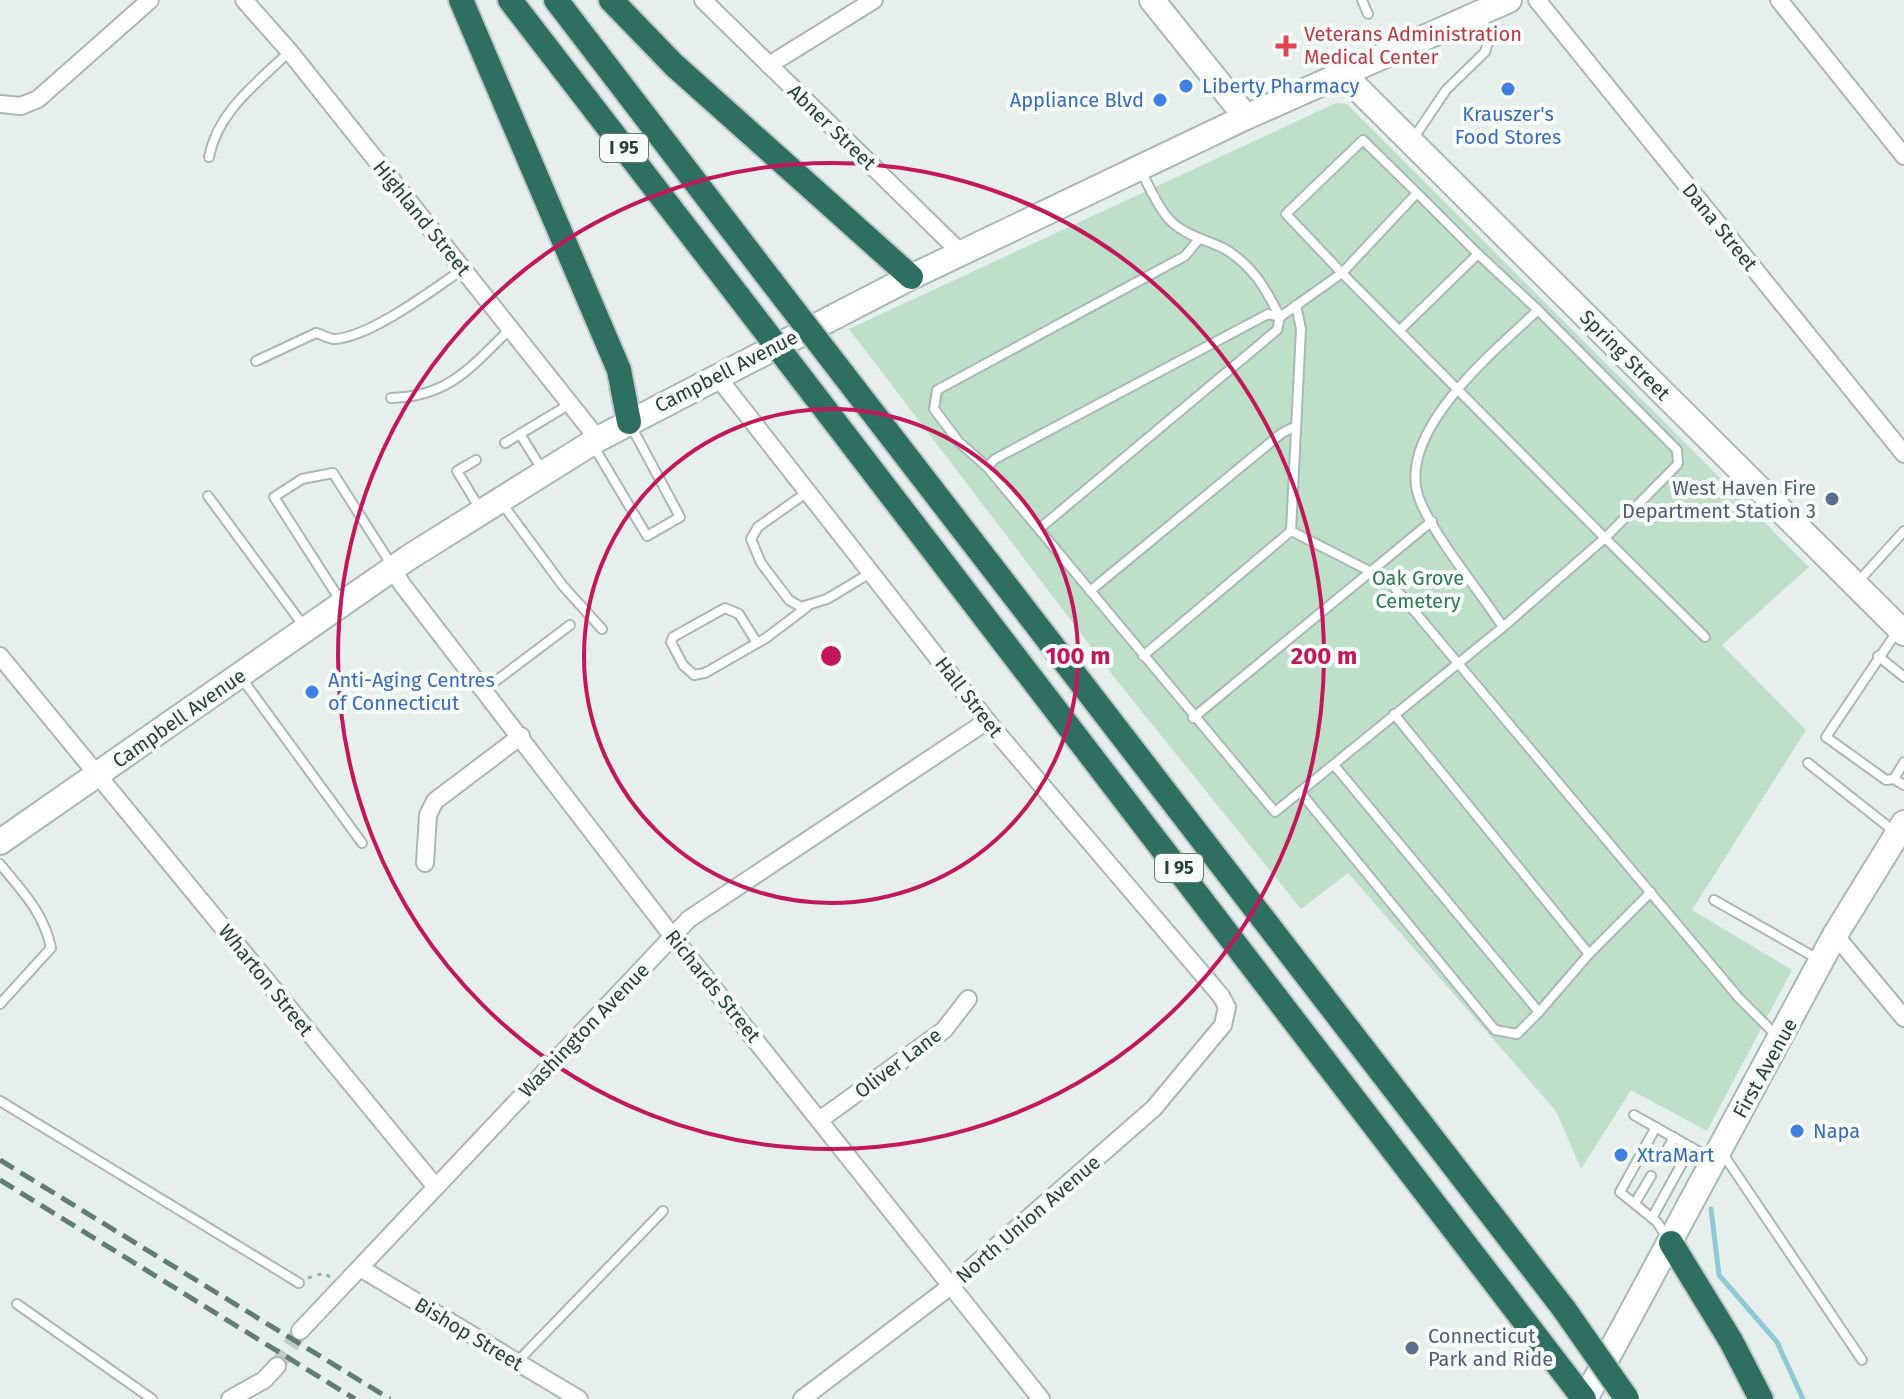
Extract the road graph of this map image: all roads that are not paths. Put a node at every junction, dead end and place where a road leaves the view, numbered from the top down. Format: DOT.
graph roads {
  1 [pos="150,0"];
  2 [pos="244,0"];
  3 [pos="461,0"];
  4 [pos="510,0"];
  5 [pos="556,0"];
  6 [pos="611,0"];
  7 [pos="703,0"];
  8 [pos="874,0"];
  9 [pos="1152,0"];
  10 [pos="1362,0"];
  11 [pos="1509,0"];
  12 [pos="1537,0"];
  13 [pos="1779,0"];
  14 [pos="1480,13"];
  15 [pos="1368,14"];
  16 [pos="290,52"];
  17 [pos="769,65"];
  18 [pos="1345,76"];
  19 [pos="0,104"];
  20 [pos="1246,117"];
  21 [pos="1411,142"];
  22 [pos="1904,156"];
  23 [pos="209,157"];
  24 [pos="1139,170"];
  25 [pos="1417,193"];
  26 [pos="1199,239"];
  27 [pos="962,254"];
  28 [pos="1478,254"];
  29 [pos="463,269"];
  30 [pos="1342,273"];
  31 [pos="911,277"];
  32 [pos="1296,305"];
  33 [pos="1538,310"];
  34 [pos="1280,317"];
  35 [pos="510,329"];
  36 [pos="1400,330"];
  37 [pos="256,361"];
  38 [pos="716,375"];
  39 [pos="1457,388"];
  40 [pos="391,398"];
  41 [pos="570,404"];
  42 [pos="629,422"];
  43 [pos="1294,427"];
  44 [pos="520,434"];
  45 [pos="1897,435"];
  46 [pos="595,441"];
  47 [pos="505,443"];
  48 [pos="1904,454"];
  49 [pos="476,460"];
  50 [pos="987,467"];
  51 [pos="544,471"];
  52 [pos="806,493"];
  53 [pos="208,496"];
  54 [pos="490,504"];
  55 [pos="1432,521"];
  56 [pos="1039,529"];
  57 [pos="1291,531"];
  58 [pos="1904,531"];
  59 [pos="1605,538"];
  60 [pos="393,568"];
  61 [pos="873,571"];
  62 [pos="1371,571"];
  63 [pos="1855,585"];
  64 [pos="1090,591"];
  65 [pos="343,603"];
  66 [pos="807,607"];
  67 [pos="570,625"];
  68 [pos="1503,627"];
  69 [pos="306,629"];
  70 [pos="602,629"];
  71 [pos="1902,631"];
  72 [pos="1705,637"];
  73 [pos="757,643"];
  74 [pos="0,656"];
  75 [pos="1143,656"];
  76 [pos="1878,656"];
  77 [pos="1458,664"];
  78 [pos="239,676"];
  79 [pos="1904,677"];
  80 [pos="485,689"];
  81 [pos="1394,714"];
  82 [pos="1193,718"];
  83 [pos="987,721"];
  84 [pos="521,736"];
  85 [pos="1904,762"];
  86 [pos="1808,763"];
  87 [pos="1334,765"];
  88 [pos="97,775"];
  89 [pos="1894,779"];
  90 [pos="1904,785"];
  91 [pos="1301,793"];
  92 [pos="1901,828"];
  93 [pos="0,842"];
  94 [pos="362,843"];
  95 [pos="425,863"];
  96 [pos="0,864"];
  97 [pos="1651,892"];
  98 [pos="1714,900"];
  99 [pos="1835,935"];
  100 [pos="673,937"];
  101 [pos="1589,954"];
  102 [pos="1822,961"];
  103 [pos="968,999"];
  104 [pos="0,1004"];
  105 [pos="1227,1012"];
  106 [pos="1539,1012"];
  107 [pos="1904,1018"];
  108 [pos="1781,1038"];
  109 [pos="0,1101"];
  110 [pos="1634,1115"];
  111 [pos="821,1119"];
  112 [pos="1656,1127"];
  113 [pos="1674,1137"];
  114 [pos="1691,1147"];
  115 [pos="1717,1155"];
  116 [pos="1663,1157"];
  117 [pos="1651,1176"];
  118 [pos="435,1186"];
  119 [pos="1635,1203"];
  120 [pos="663,1211"];
  121 [pos="1652,1218"];
  122 [pos="1671,1243"];
  123 [pos="360,1268"];
  124 [pos="299,1283"];
  125 [pos="952,1285"];
  126 [pos="17,1304"];
  127 [pos="300,1331"];
  128 [pos="1862,1360"];
  129 [pos="517,1362"];
  130 [pos="277,1366"];
  131 [pos="233,1398"];
  132 [pos="152,1399"];
  133 [pos="579,1399"];
  134 [pos="802,1399"];
  135 [pos="1041,1399"];
  136 [pos="1584,1399"];
  137 [pos="1627,1399"];
  138 [pos="1761,1399"];
  1 -- 19 [label="street"];
  2 -- 16 [label="street, Highland Street"];
  3 -- 42 [label="highway"];
  4 -- 136 [label="highway, I 95, bridge"];
  5 -- 137 [label="highway, I 95, bridge"];
  6 -- 31 [label="highway"];
  7 -- 17 [label="street, Abner Street"];
  8 -- 17 [label="street"];
  9 -- 20 [label="main road"];
  10 -- 15 [label="lane"];
  11 -- 14 [label="main road, Campbell Avenue"];
  12 -- 45 [label="street, Dana Street"];
  13 -- 22 [label="street"];
  14 -- 18 [label="main road, Campbell Avenue"];
  14 -- 21 [label="lane"];
  16 -- 23 [label="lane"];
  16 -- 29 [label="street, Highland Street"];
  17 -- 27 [label="street, Abner Street"];
  18 -- 20 [label="main road, Campbell Avenue"];
  18 -- 21 [label="main road, Spring Street"];
  20 -- 24 [label="main road, Campbell Avenue"];
  21 -- 63 [label="main road, Spring Street"];
  24 -- 26 [label="lane"];
  24 -- 27 [label="main road, Campbell Avenue"];
  25 -- 28 [label="lane"];
  25 -- 30 [label="lane"];
  25 -- 30 [label="lane"];
  26 -- 34 [label="lane"];
  26 -- 50 [label="lane"];
  27 -- 31 [label="main road, Campbell Avenue"];
  28 -- 33 [label="lane"];
  28 -- 36 [label="lane"];
  29 -- 35 [label="street, Highland Street"];
  29 -- 37 [label="lane"];
  30 -- 32 [label="lane"];
  30 -- 36 [label="lane"];
  31 -- 38 [label="main road, Campbell Avenue"];
  32 -- 34 [label="lane"];
  32 -- 43 [label="lane"];
  33 -- 39 [label="lane"];
  33 -- 59 [label="lane"];
  34 -- 50 [label="lane"];
  34 -- 56 [label="lane"];
  35 -- 40 [label="lane"];
  35 -- 41 [label="street, Highland Street"];
  36 -- 39 [label="lane"];
  38 -- 42 [label="main road, Campbell Avenue"];
  38 -- 52 [label="street, Hall Street"];
  39 -- 55 [label="lane"];
  39 -- 59 [label="lane"];
  41 -- 44 [label="lane"];
  41 -- 46 [label="street, Highland Street"];
  42 -- 46 [label="main road, Campbell Avenue"];
  42 -- 46 [label="lane"];
  43 -- 57 [label="lane"];
  43 -- 64 [label="lane"];
  44 -- 47 [label="lane"];
  44 -- 51 [label="lane"];
  45 -- 48 [label="street, Dana Street"];
  46 -- 51 [label="main road, Campbell Avenue"];
  49 -- 54 [label="lane"];
  50 -- 56 [label="lane"];
  51 -- 54 [label="main road, Campbell Avenue"];
  52 -- 61 [label="street, Hall Street"];
  52 -- 66 [label="lane"];
  53 -- 69 [label="lane"];
  54 -- 60 [label="main road, Campbell Avenue"];
  54 -- 70 [label="lane"];
  55 -- 62 [label="lane"];
  55 -- 68 [label="lane"];
  56 -- 64 [label="lane"];
  57 -- 62 [label="lane"];
  57 -- 75 [label="lane"];
  58 -- 63 [label="lane"];
  59 -- 68 [label="lane"];
  59 -- 72 [label="lane"];
  60 -- 65 [label="main road, Campbell Avenue"];
  60 -- 65 [label="lane"];
  60 -- 80 [label="street, Richards Street"];
  61 -- 66 [label="lane"];
  61 -- 83 [label="street, Hall Street"];
  62 -- 77 [label="lane"];
  62 -- 82 [label="lane"];
  63 -- 71 [label="main road, Spring Street"];
  64 -- 75 [label="lane"];
  65 -- 69 [label="main road, Campbell Avenue"];
  66 -- 73 [label="lane"];
  67 -- 80 [label="lane"];
  68 -- 77 [label="lane"];
  69 -- 78 [label="main road, Campbell Avenue"];
  71 -- 76 [label="lane"];
  73 -- 73 [label="lane"];
  74 -- 88 [label="street, Wharton Street"];
  75 -- 82 [label="lane"];
  76 -- 79 [label="lane"];
  76 -- 89 [label="lane"];
  77 -- 81 [label="lane"];
  77 -- 97 [label="lane"];
  78 -- 88 [label="main road, Campbell Avenue"];
  78 -- 94 [label="lane"];
  80 -- 84 [label="street, Richards Street"];
  81 -- 87 [label="lane"];
  81 -- 101 [label="lane"];
  82 -- 91 [label="lane"];
  83 -- 100 [label="street, Washington Avenue"];
  83 -- 105 [label="street, Hall Street"];
  84 -- 95 [label="street"];
  84 -- 100 [label="street, Richards Street"];
  85 -- 89 [label="lane"];
  86 -- 92 [label="lane"];
  87 -- 91 [label="lane"];
  87 -- 106 [label="lane"];
  88 -- 93 [label="main road, Campbell Avenue"];
  88 -- 118 [label="street, Wharton Street"];
  89 -- 90 [label="lane"];
  91 -- 106 [label="lane"];
  92 -- 99 [label="main road, First Avenue"];
  96 -- 104 [label="lane"];
  97 -- 101 [label="lane"];
  97 -- 108 [label="lane"];
  98 -- 102 [label="lane"];
  99 -- 102 [label="main road, First Avenue"];
  99 -- 107 [label="street"];
  100 -- 111 [label="street, Richards Street"];
  100 -- 118 [label="street, Washington Avenue"];
  101 -- 106 [label="lane"];
  102 -- 108 [label="main road, First Avenue"];
  103 -- 111 [label="street, Oliver Lane"];
  105 -- 125 [label="street, North Union Avenue"];
  108 -- 115 [label="main road, First Avenue"];
  109 -- 124 [label="lane"];
  110 -- 112 [label="lane"];
  111 -- 125 [label="street, Richards Street"];
  112 -- 113 [label="lane"];
  112 -- 119 [label="lane"];
  113 -- 114 [label="lane"];
  113 -- 116 [label="lane"];
  114 -- 115 [label="lane"];
  114 -- 121 [label="lane"];
  115 -- 122 [label="main road, First Avenue"];
  115 -- 128 [label="lane"];
  117 -- 119 [label="lane"];
  118 -- 123 [label="street, Washington Avenue"];
  119 -- 121 [label="lane"];
  120 -- 129 [label="lane"];
  121 -- 122 [label="lane"];
  122 -- 136 [label="main road, First Avenue"];
  122 -- 138 [label="highway"];
  123 -- 127 [label="street, Washington Avenue"];
  123 -- 129 [label="street, Bishop Street"];
  125 -- 134 [label="street, North Union Avenue"];
  125 -- 135 [label="street, Richards Street"];
  126 -- 132 [label="lane"];
  129 -- 133 [label="street, Bishop Street"];
  130 -- 131 [label="street"];
}
